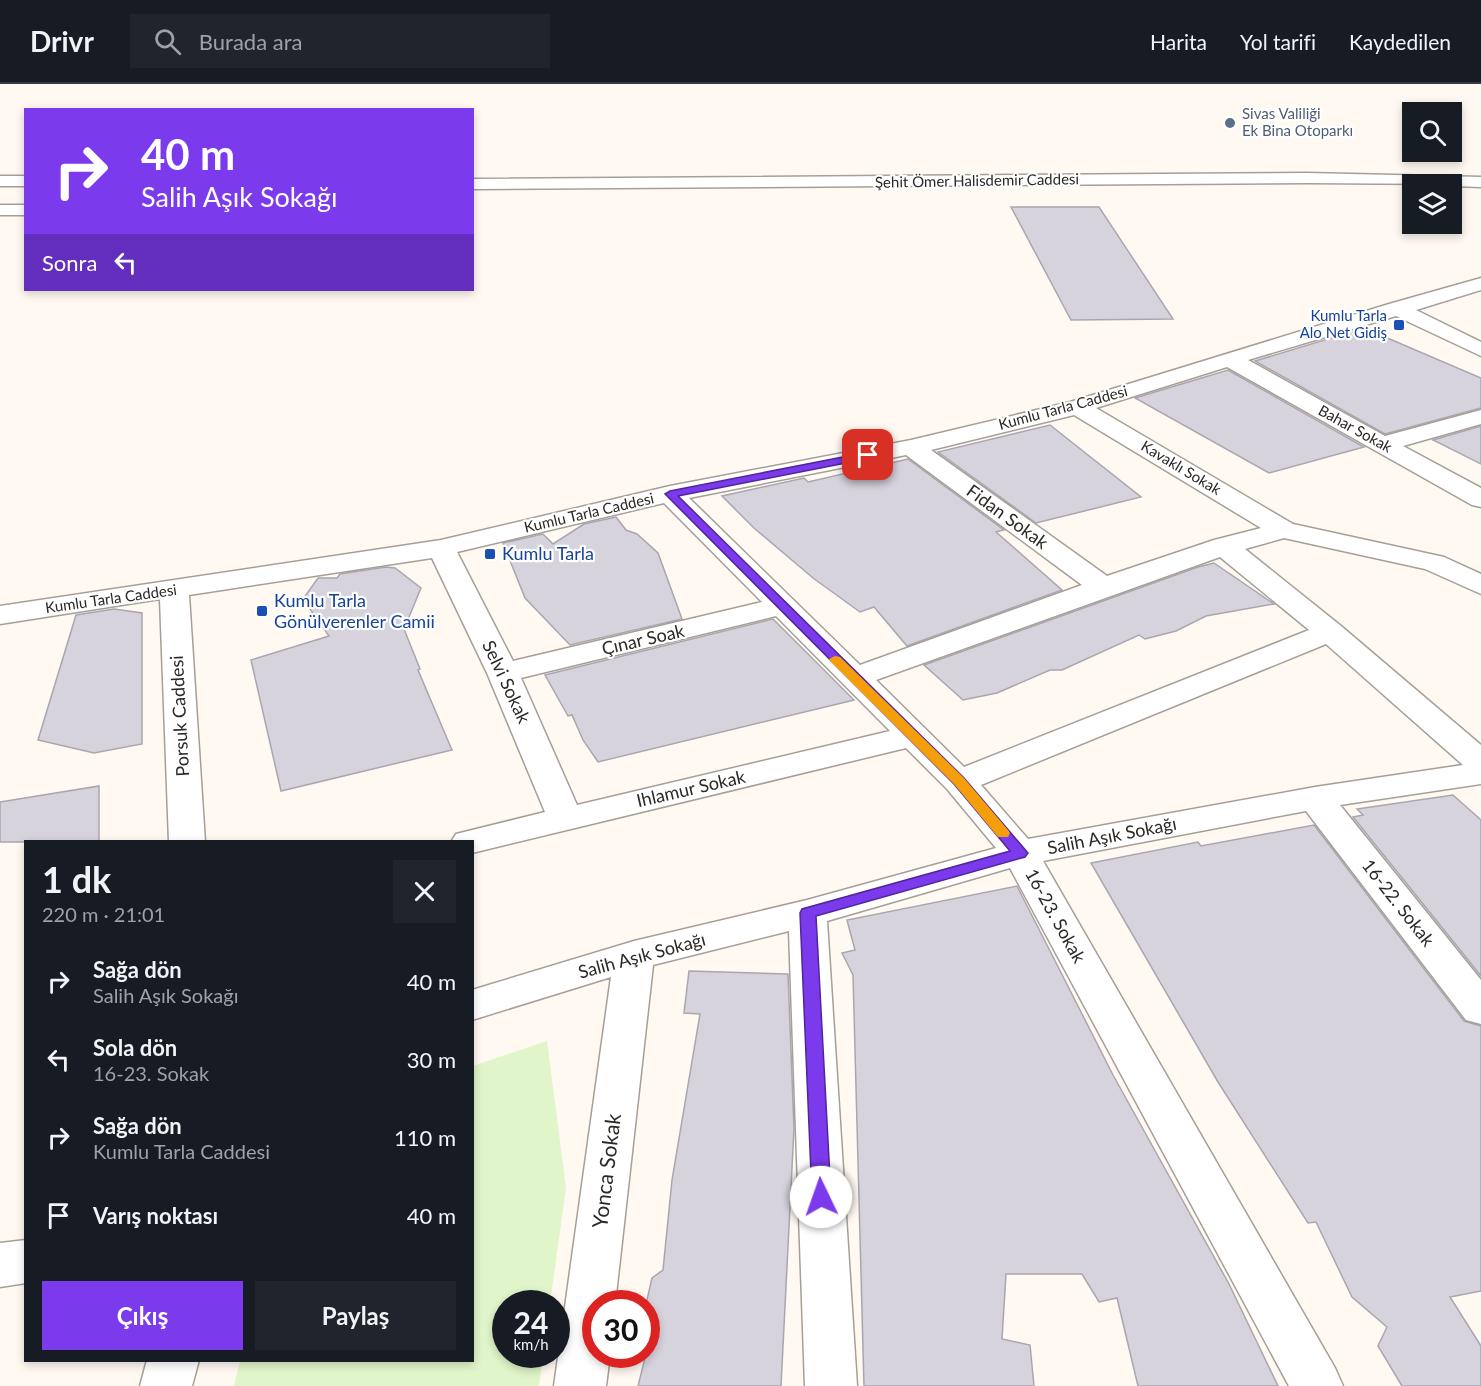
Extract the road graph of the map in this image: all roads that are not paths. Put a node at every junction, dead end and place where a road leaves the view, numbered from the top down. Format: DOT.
graph roads {
  1 [pos="0,181"];
  2 [pos="24,181"];
  3 [pos="1481,182"];
  4 [pos="474,184"];
  5 [pos="1402,194"];
  6 [pos="1462,194"];
  7 [pos="1481,195"];
  8 [pos="474,197"];
  9 [pos="0,210"];
  10 [pos="24,210"];
  11 [pos="1481,284"];
  12 [pos="1396,308"];
  13 [pos="1481,350"];
  14 [pos="1229,359"];
  15 [pos="1077,407"];
  16 [pos="1481,417"];
  17 [pos="1381,444"];
  18 [pos="911,447"];
  19 [pos="670,494"];
  20 [pos="1481,499"];
  21 [pos="1284,530"];
  22 [pos="1224,546"];
  23 [pos="441,548"];
  24 [pos="1476,577"];
  25 [pos="1103,587"];
  26 [pos="174,590"];
  27 [pos="783,606"];
  28 [pos="0,615"];
  29 [pos="1330,632"];
  30 [pos="503,673"];
  31 [pos="853,678"];
  32 [pos="913,736"];
  33 [pos="1481,763"];
  34 [pos="1481,773"];
  35 [pos="959,781"];
  36 [pos="1315,798"];
  37 [pos="565,819"];
  38 [pos="187,840"];
  39 [pos="474,841"];
  40 [pos="1020,853"];
  41 [pos="807,913"];
  42 [pos="634,956"];
  43 [pos="474,1004"];
  44 [pos="1481,1009"];
  45 [pos="24,1261"];
  46 [pos="0,1265"];
  47 [pos="172,1362"];
  48 [pos="166,1386"];
  49 [pos="580,1386"];
  50 [pos="831,1386"];
  51 [pos="1317,1386"];
  1 -- 2 [label="street"];
  3 -- 4 [label="street, Şehit Ömer Halisdemir Caddesi"];
  5 -- 8 [label="street, Şehit Ömer Halisdemir Caddesi"];
  6 -- 7 [label="street"];
  9 -- 10 [label="street"];
  11 -- 12 [label="street, Kumlu Tarla Caddesi"];
  12 -- 13 [label="street"];
  12 -- 14 [label="street, Kumlu Tarla Caddesi"];
  14 -- 15 [label="street, Kumlu Tarla Caddesi"];
  14 -- 17 [label="street, Bahar Sokak"];
  15 -- 18 [label="street, Kumlu Tarla Caddesi"];
  15 -- 21 [label="street, Kavaklı Sokak"];
  16 -- 17 [label="street"];
  17 -- 20 [label="street, Bahar Sokak"];
  18 -- 19 [label="street, Kumlu Tarla Caddesi"];
  18 -- 25 [label="street, Fidan Sokak"];
  19 -- 23 [label="street, Kumlu Tarla Caddesi"];
  19 -- 27 [label="street, 16-23. Sokak"];
  21 -- 22 [label="street"];
  21 -- 24 [label="street"];
  22 -- 25 [label="street"];
  22 -- 29 [label="street"];
  23 -- 26 [label="street, Kumlu Tarla Caddesi"];
  23 -- 30 [label="street, Selvi Sokak"];
  25 -- 31 [label="street"];
  26 -- 28 [label="street, Kumlu Tarla Caddesi"];
  26 -- 38 [label="street, Porsuk Caddesi"];
  27 -- 30 [label="street, Çınar Soak"];
  27 -- 31 [label="street, 16-23. Sokak"];
  29 -- 33 [label="street"];
  29 -- 35 [label="street"];
  30 -- 37 [label="street, Selvi Sokak"];
  31 -- 32 [label="street, 16-23. Sokak"];
  32 -- 35 [label="street, 16-23. Sokak"];
  32 -- 37 [label="street, Ihlamur Sokak"];
  34 -- 36 [label="street, Salih Aşık Sokağı"];
  35 -- 40 [label="street, 16-23. Sokak"];
  36 -- 40 [label="street, Salih Aşık Sokağı"];
  36 -- 44 [label="street, 16-22. Sokak"];
  37 -- 39 [label="street, Ihlamur Sokak"];
  40 -- 41 [label="street, Salih Aşık Sokağı"];
  40 -- 51 [label="street, 16-23. Sokak"];
  41 -- 42 [label="street, Salih Aşık Sokağı"];
  41 -- 50 [label="street"];
  42 -- 43 [label="street, Salih Aşık Sokağı"];
  42 -- 49 [label="street, Yonca Sokak"];
  45 -- 46 [label="street"];
  47 -- 48 [label="street"];
}
